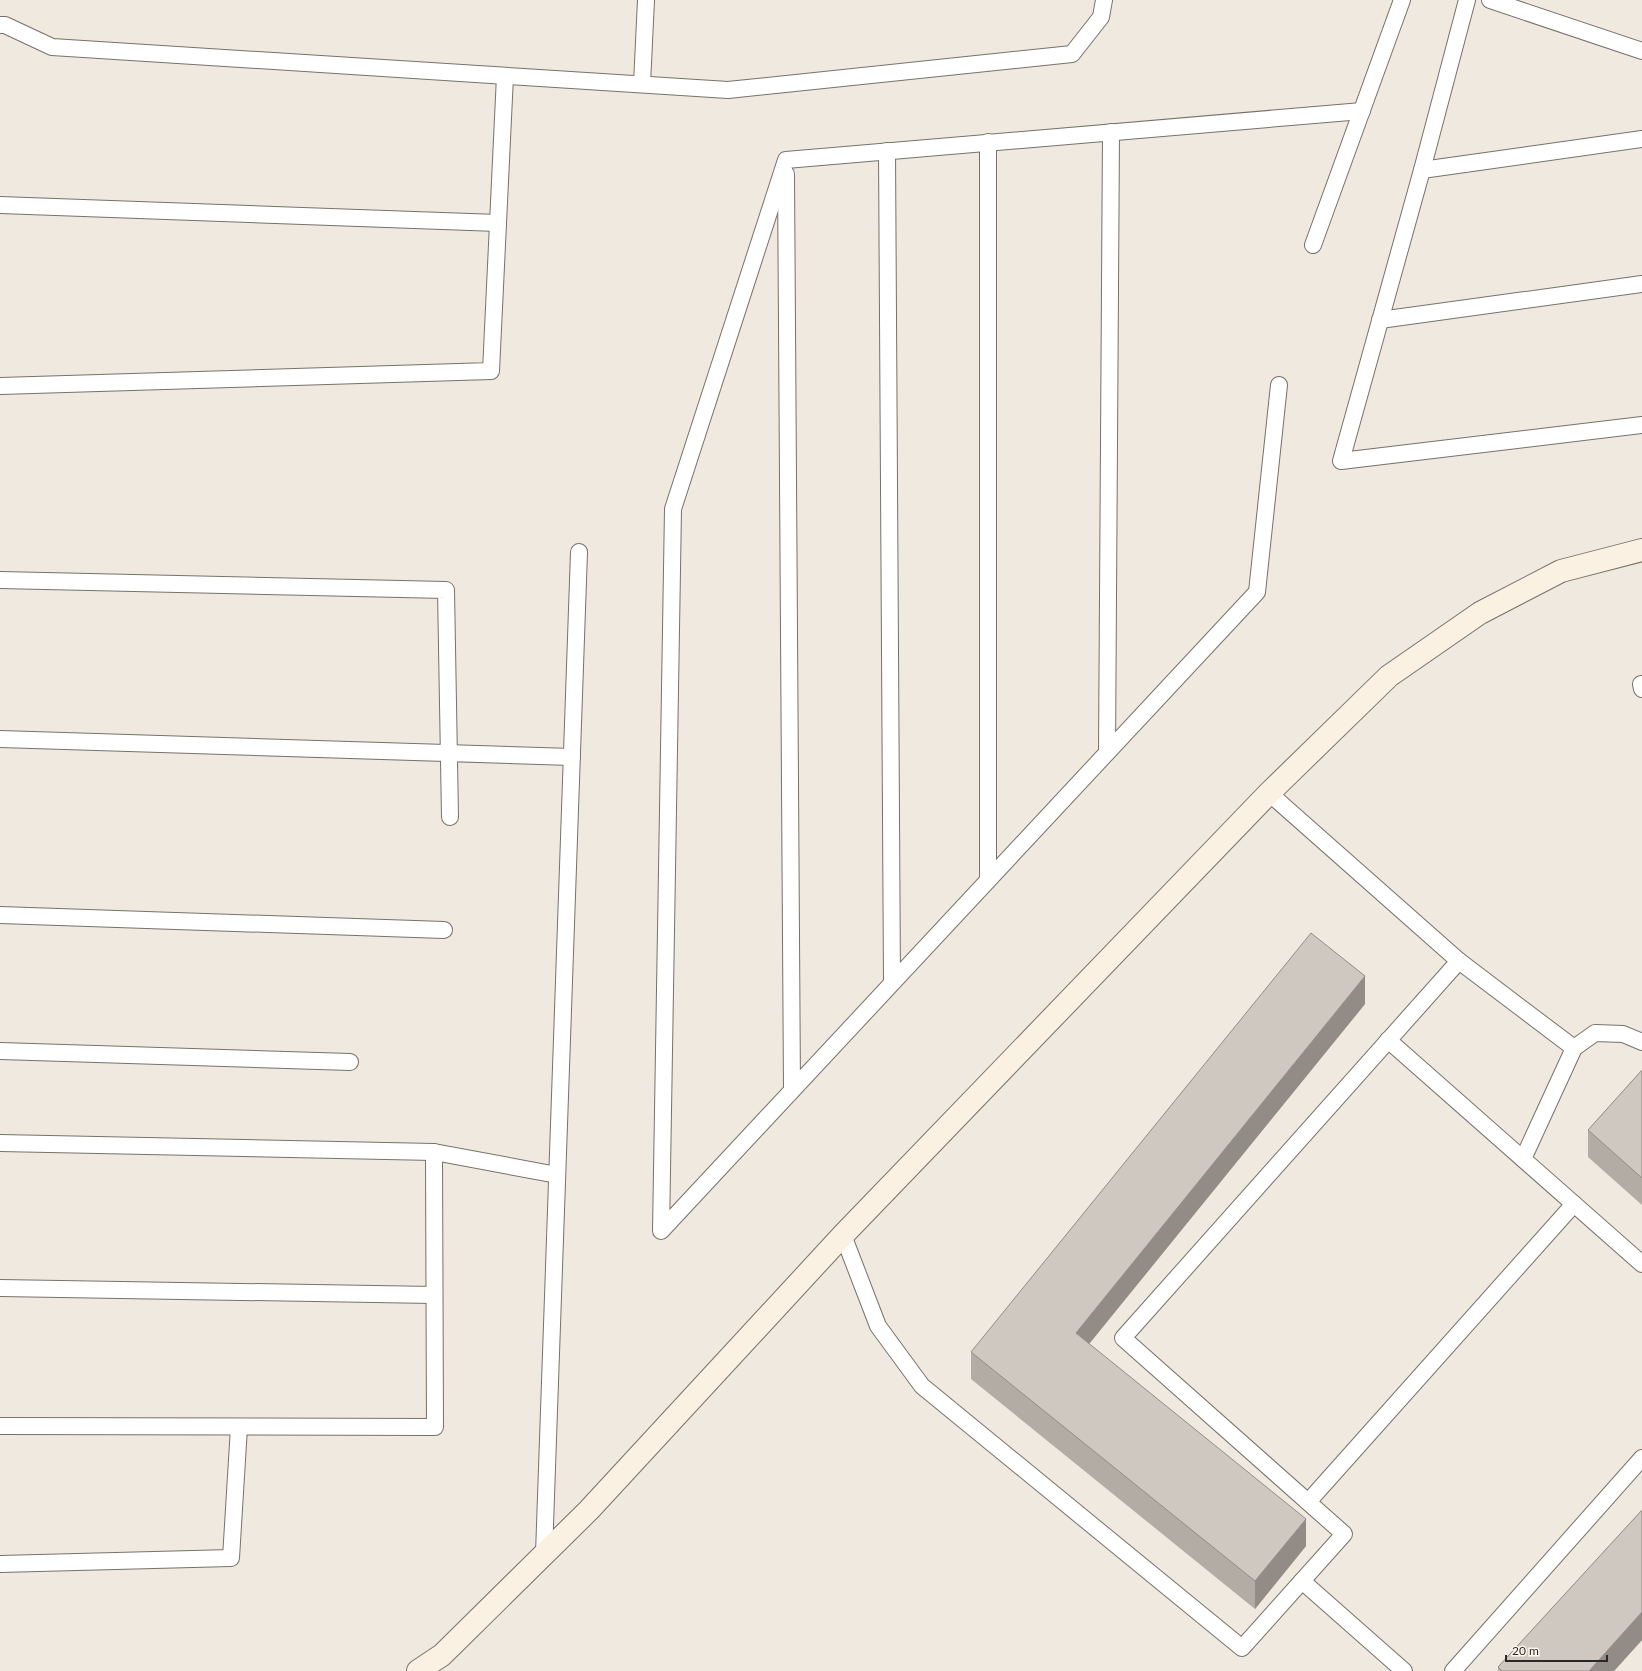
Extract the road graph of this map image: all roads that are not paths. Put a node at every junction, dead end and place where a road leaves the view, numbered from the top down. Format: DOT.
graph roads {
  1 [pos="646,0"];
  2 [pos="1104,0"];
  3 [pos="1402,0"];
  4 [pos="1467,0"];
  5 [pos="1490,0"];
  6 [pos="0,25"];
  7 [pos="1642,51"];
  8 [pos="505,76"];
  9 [pos="642,84"];
  10 [pos="1362,111"];
  11 [pos="1111,132"];
  12 [pos="1642,139"];
  13 [pos="988,142"];
  14 [pos="887,151"];
  15 [pos="786,160"];
  16 [pos="1422,170"];
  17 [pos="0,205"];
  18 [pos="498,223"];
  19 [pos="1313,245"];
  20 [pos="1642,284"];
  21 [pos="1380,320"];
  22 [pos="1279,385"];
  23 [pos="0,386"];
  24 [pos="1642,425"];
  25 [pos="1642,550"];
  26 [pos="579,552"];
  27 [pos="0,580"];
  28 [pos="0,739"];
  29 [pos="1106,752"];
  30 [pos="448,753"];
  31 [pos="572,757"];
  32 [pos="1269,793"];
  33 [pos="450,817"];
  34 [pos="988,880"];
  35 [pos="0,914"];
  36 [pos="444,930"];
  37 [pos="1459,961"];
  38 [pos="892,982"];
  39 [pos="1388,1040"];
  40 [pos="1642,1042"];
  41 [pos="1574,1048"];
  42 [pos="0,1051"];
  43 [pos="350,1062"];
  44 [pos="792,1090"];
  45 [pos="0,1143"];
  46 [pos="434,1152"];
  47 [pos="1523,1159"];
  48 [pos="557,1176"];
  49 [pos="1574,1204"];
  50 [pos="843,1235"];
  51 [pos="1642,1264"];
  52 [pos="0,1288"];
  53 [pos="434,1295"];
  54 [pos="0,1426"];
  55 [pos="240,1427"];
  56 [pos="1642,1458"];
  57 [pos="1308,1502"];
  58 [pos="544,1554"];
  59 [pos="0,1564"];
  60 [pos="1302,1581"];
  61 [pos="418,1671"];
  62 [pos="1404,1671"];
  63 [pos="1453,1671"];
  1 -- 9 [label="lane"];
  2 -- 9 [label="lane"];
  3 -- 10 [label="lane"];
  4 -- 16 [label="lane"];
  5 -- 7 [label="lane"];
  6 -- 8 [label="lane"];
  8 -- 9 [label="lane"];
  8 -- 18 [label="lane"];
  10 -- 11 [label="lane"];
  10 -- 19 [label="lane"];
  11 -- 13 [label="lane"];
  11 -- 29 [label="lane"];
  12 -- 16 [label="lane"];
  13 -- 14 [label="lane"];
  13 -- 34 [label="lane"];
  14 -- 15 [label="lane"];
  14 -- 38 [label="lane"];
  15 -- 44 [label="lane"];
  15 -- 44 [label="lane"];
  16 -- 21 [label="lane"];
  17 -- 18 [label="lane"];
  18 -- 23 [label="lane"];
  20 -- 21 [label="lane"];
  21 -- 24 [label="lane"];
  22 -- 29 [label="lane"];
  25 -- 32 [label="street"];
  26 -- 31 [label="lane"];
  27 -- 30 [label="lane"];
  28 -- 30 [label="lane"];
  29 -- 34 [label="lane"];
  30 -- 31 [label="lane"];
  30 -- 33 [label="lane"];
  31 -- 48 [label="lane"];
  32 -- 37 [label="lane"];
  32 -- 50 [label="street"];
  34 -- 38 [label="lane"];
  35 -- 36 [label="lane"];
  37 -- 39 [label="lane"];
  37 -- 41 [label="lane"];
  38 -- 44 [label="lane"];
  39 -- 47 [label="lane"];
  39 -- 57 [label="lane"];
  40 -- 41 [label="lane"];
  41 -- 47 [label="lane"];
  42 -- 43 [label="lane"];
  45 -- 46 [label="lane"];
  46 -- 48 [label="lane"];
  46 -- 53 [label="lane"];
  47 -- 49 [label="lane"];
  48 -- 58 [label="lane"];
  49 -- 51 [label="lane"];
  49 -- 57 [label="lane"];
  50 -- 58 [label="street"];
  50 -- 60 [label="lane"];
  52 -- 53 [label="lane"];
  53 -- 55 [label="lane"];
  54 -- 55 [label="lane"];
  55 -- 59 [label="lane"];
  56 -- 63 [label="lane"];
  57 -- 60 [label="lane"];
  58 -- 61 [label="street"];
  60 -- 62 [label="lane"];
}
